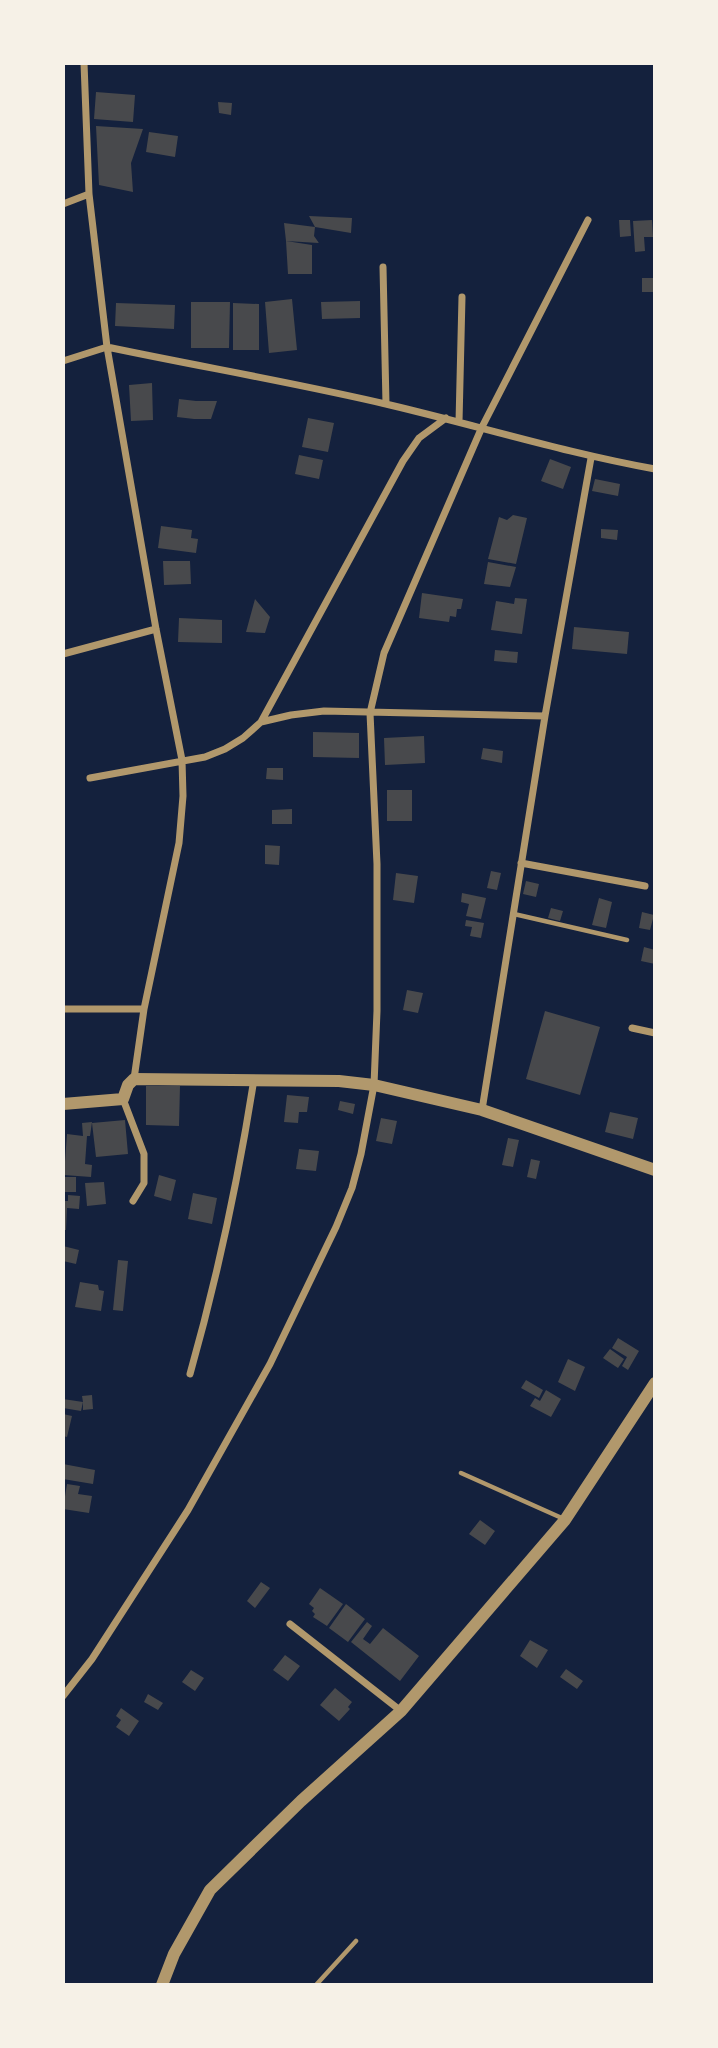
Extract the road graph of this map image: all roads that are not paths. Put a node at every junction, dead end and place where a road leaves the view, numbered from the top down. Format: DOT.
graph roads {
  1 [pos="84,63"];
  2 [pos="89,194"];
  3 [pos="63,204"];
  4 [pos="588,220"];
  5 [pos="383,267"];
  6 [pos="462,297"];
  7 [pos="107,347"];
  8 [pos="63,361"];
  9 [pos="386,404"];
  10 [pos="446,418"];
  11 [pos="459,422"];
  12 [pos="482,427"];
  13 [pos="591,457"];
  14 [pos="655,469"];
  15 [pos="156,629"];
  16 [pos="63,654"];
  17 [pos="370,713"];
  18 [pos="545,716"];
  19 [pos="261,722"];
  20 [pos="182,760"];
  21 [pos="90,778"];
  22 [pos="521,863"];
  23 [pos="645,886"];
  24 [pos="513,914"];
  25 [pos="627,940"];
  26 [pos="63,1009"];
  27 [pos="144,1009"];
  28 [pos="632,1028"];
  29 [pos="655,1033"];
  30 [pos="135,1079"];
  31 [pos="254,1079"];
  32 [pos="374,1085"];
  33 [pos="123,1099"];
  34 [pos="63,1104"];
  35 [pos="482,1110"];
  36 [pos="655,1170"];
  37 [pos="133,1201"];
  38 [pos="190,1374"];
  39 [pos="653,1390"];
  40 [pos="461,1473"];
  41 [pos="565,1520"];
  42 [pos="290,1624"];
  43 [pos="63,1696"];
  44 [pos="401,1711"];
  45 [pos="356,1941"];
  46 [pos="162,1985"];
  47 [pos="317,1985"];
  1 -- 2 [label="street"];
  2 -- 3 [label="street"];
  2 -- 7 [label="street"];
  4 -- 12 [label="street"];
  5 -- 9 [label="street"];
  6 -- 11 [label="street"];
  7 -- 8 [label="street"];
  7 -- 9 [label="street"];
  7 -- 15 [label="street"];
  9 -- 10 [label="street"];
  10 -- 11 [label="street"];
  10 -- 19 [label="street"];
  11 -- 12 [label="street"];
  12 -- 13 [label="street"];
  12 -- 17 [label="street"];
  13 -- 14 [label="street"];
  13 -- 18 [label="street"];
  15 -- 16 [label="street"];
  15 -- 20 [label="street"];
  17 -- 18 [label="street"];
  17 -- 19 [label="street"];
  17 -- 32 [label="street"];
  18 -- 22 [label="street"];
  19 -- 20 [label="street"];
  20 -- 21 [label="street"];
  20 -- 27 [label="street"];
  22 -- 23 [label="street"];
  22 -- 24 [label="street"];
  24 -- 25 [label="lane"];
  24 -- 35 [label="street"];
  26 -- 27 [label="street"];
  27 -- 30 [label="street"];
  28 -- 29 [label="street"];
  30 -- 31 [label="street"];
  30 -- 33 [label="street"];
  31 -- 32 [label="street"];
  31 -- 38 [label="street"];
  32 -- 35 [label="street"];
  32 -- 43 [label="street"];
  33 -- 34 [label="street"];
  33 -- 37 [label="street"];
  35 -- 36 [label="street"];
  39 -- 41 [label="street"];
  40 -- 41 [label="lane"];
  41 -- 44 [label="street"];
  42 -- 44 [label="street"];
  44 -- 46 [label="street"];
  45 -- 47 [label="lane"];
}
